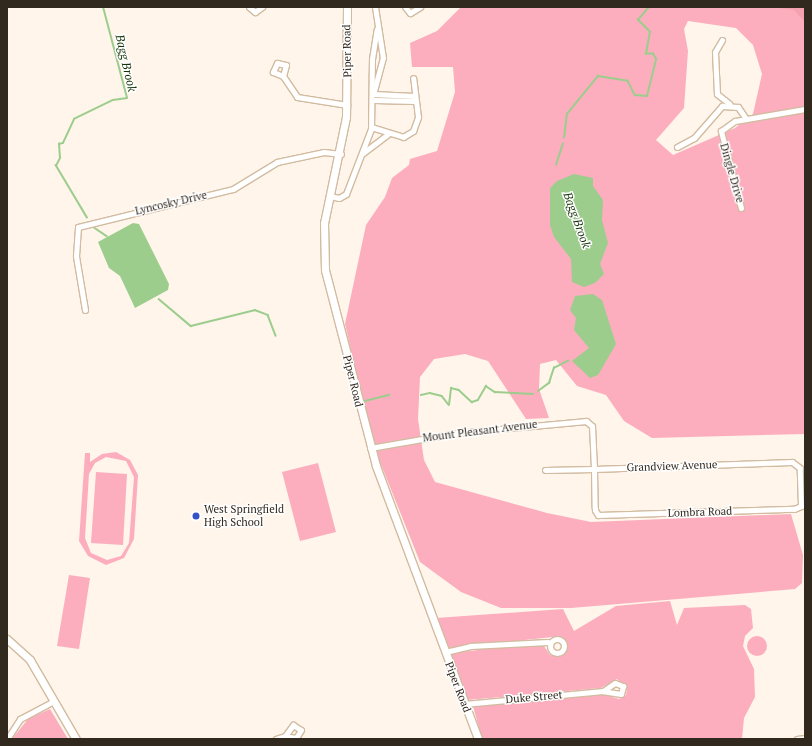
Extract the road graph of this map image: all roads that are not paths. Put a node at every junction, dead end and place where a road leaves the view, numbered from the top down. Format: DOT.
graph roads {
  1 [pos="249,7"];
  2 [pos="262,7"];
  3 [pos="347,7"];
  4 [pos="375,7"];
  5 [pos="405,7"];
  6 [pos="420,7"];
  7 [pos="377,29"];
  8 [pos="722,40"];
  9 [pos="283,76"];
  10 [pos="413,78"];
  11 [pos="373,94"];
  12 [pos="415,99"];
  13 [pos="374,100"];
  14 [pos="730,104"];
  15 [pos="347,105"];
  16 [pos="805,109"];
  17 [pos="746,119"];
  18 [pos="371,127"];
  19 [pos="388,134"];
  20 [pos="677,148"];
  21 [pos="363,153"];
  22 [pos="341,154"];
  23 [pos="330,196"];
  24 [pos="742,208"];
  25 [pos="85,310"];
  26 [pos="370,448"];
  27 [pos="594,469"];
  28 [pos="545,470"];
  29 [pos="800,507"];
  30 [pos="7,639"];
  31 [pos="548,642"];
  32 [pos="445,652"];
  33 [pos="603,691"];
  34 [pos="54,701"];
  35 [pos="464,704"];
  36 [pos="285,736"];
  37 [pos="805,738"];
  38 [pos="7,739"];
  39 [pos="76,739"];
  40 [pos="276,739"];
  41 [pos="478,739"];
  42 [pos="797,739"];
  1 -- 2 [label="street"];
  3 -- 15 [label="main road, Piper Road"];
  4 -- 7 [label="street"];
  5 -- 6 [label="street"];
  7 -- 11 [label="street"];
  7 -- 11 [label="street"];
  8 -- 14 [label="street"];
  9 -- 15 [label="street"];
  10 -- 12 [label="street"];
  11 -- 12 [label="street"];
  11 -- 13 [label="street"];
  12 -- 13 [label="street"];
  12 -- 19 [label="street"];
  13 -- 18 [label="street"];
  14 -- 17 [label="street"];
  14 -- 20 [label="street"];
  15 -- 22 [label="main road, Piper Road"];
  16 -- 17 [label="street, Dingle Drive"];
  17 -- 24 [label="street, Dingle Drive"];
  18 -- 19 [label="street"];
  18 -- 21 [label="street"];
  19 -- 21 [label="street"];
  21 -- 23 [label="street"];
  22 -- 23 [label="main road, Piper Road"];
  22 -- 25 [label="street, Lyncosky Drive"];
  23 -- 26 [label="main road, Piper Road"];
  26 -- 27 [label="street, Mount Pleasant Avenue"];
  26 -- 32 [label="main road, Piper Road"];
  27 -- 28 [label="street, Grandview Avenue"];
  27 -- 29 [label="street, Grandview Avenue"];
  27 -- 29 [label="street, Lombra Road"];
  30 -- 34 [label="main road"];
  31 -- 32 [label="street"];
  32 -- 35 [label="main road, Piper Road"];
  33 -- 35 [label="street, Duke Street"];
  34 -- 38 [label="street"];
  34 -- 39 [label="main road"];
  35 -- 41 [label="main road, Piper Road"];
  36 -- 40 [label="street"];
  37 -- 42 [label="street"];
}
